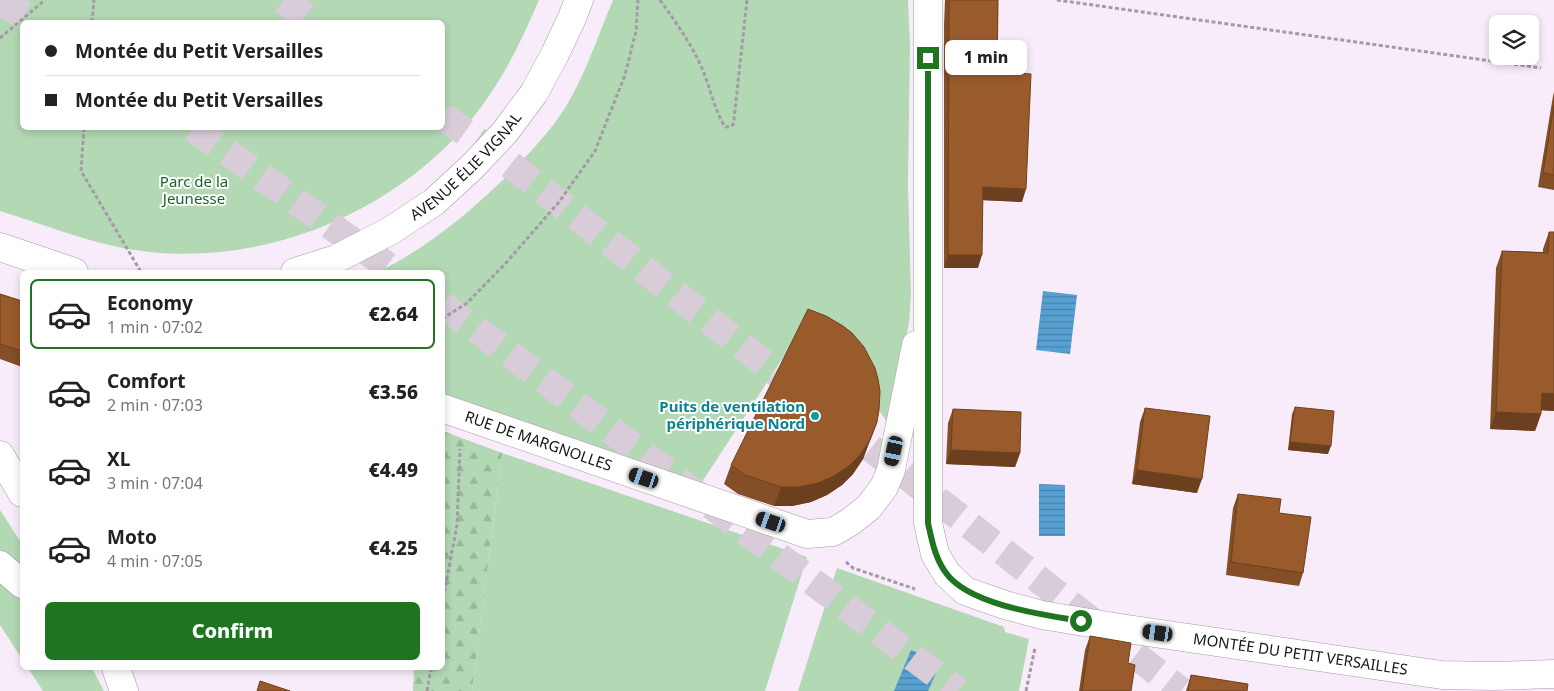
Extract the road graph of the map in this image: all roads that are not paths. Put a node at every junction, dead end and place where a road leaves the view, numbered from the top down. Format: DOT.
graph roads {
  1 [pos="579,0"];
  2 [pos="928,0"];
  3 [pos="0,247"];
  4 [pos="68,270"];
  5 [pos="301,270"];
  6 [pos="928,288"];
  7 [pos="452,412"];
  8 [pos="0,455"];
  9 [pos="20,490"];
  10 [pos="0,565"];
  11 [pos="20,582"];
  12 [pos="117,670"];
  13 [pos="1554,674"];
  14 [pos="124,691"];
  1 -- 5 [label="street, AVENUE ÉLIE VIGNAL"];
  2 -- 6 [label="street, MONTÉE DU PETIT VERSAILLES"];
  3 -- 4 [label="street"];
  6 -- 7 [label="street, RUE DE MARGNOLLES"];
  6 -- 13 [label="street, MONTÉE DU PETIT VERSAILLES"];
  8 -- 9 [label="street"];
  10 -- 11 [label="street"];
  12 -- 14 [label="street"];
}
